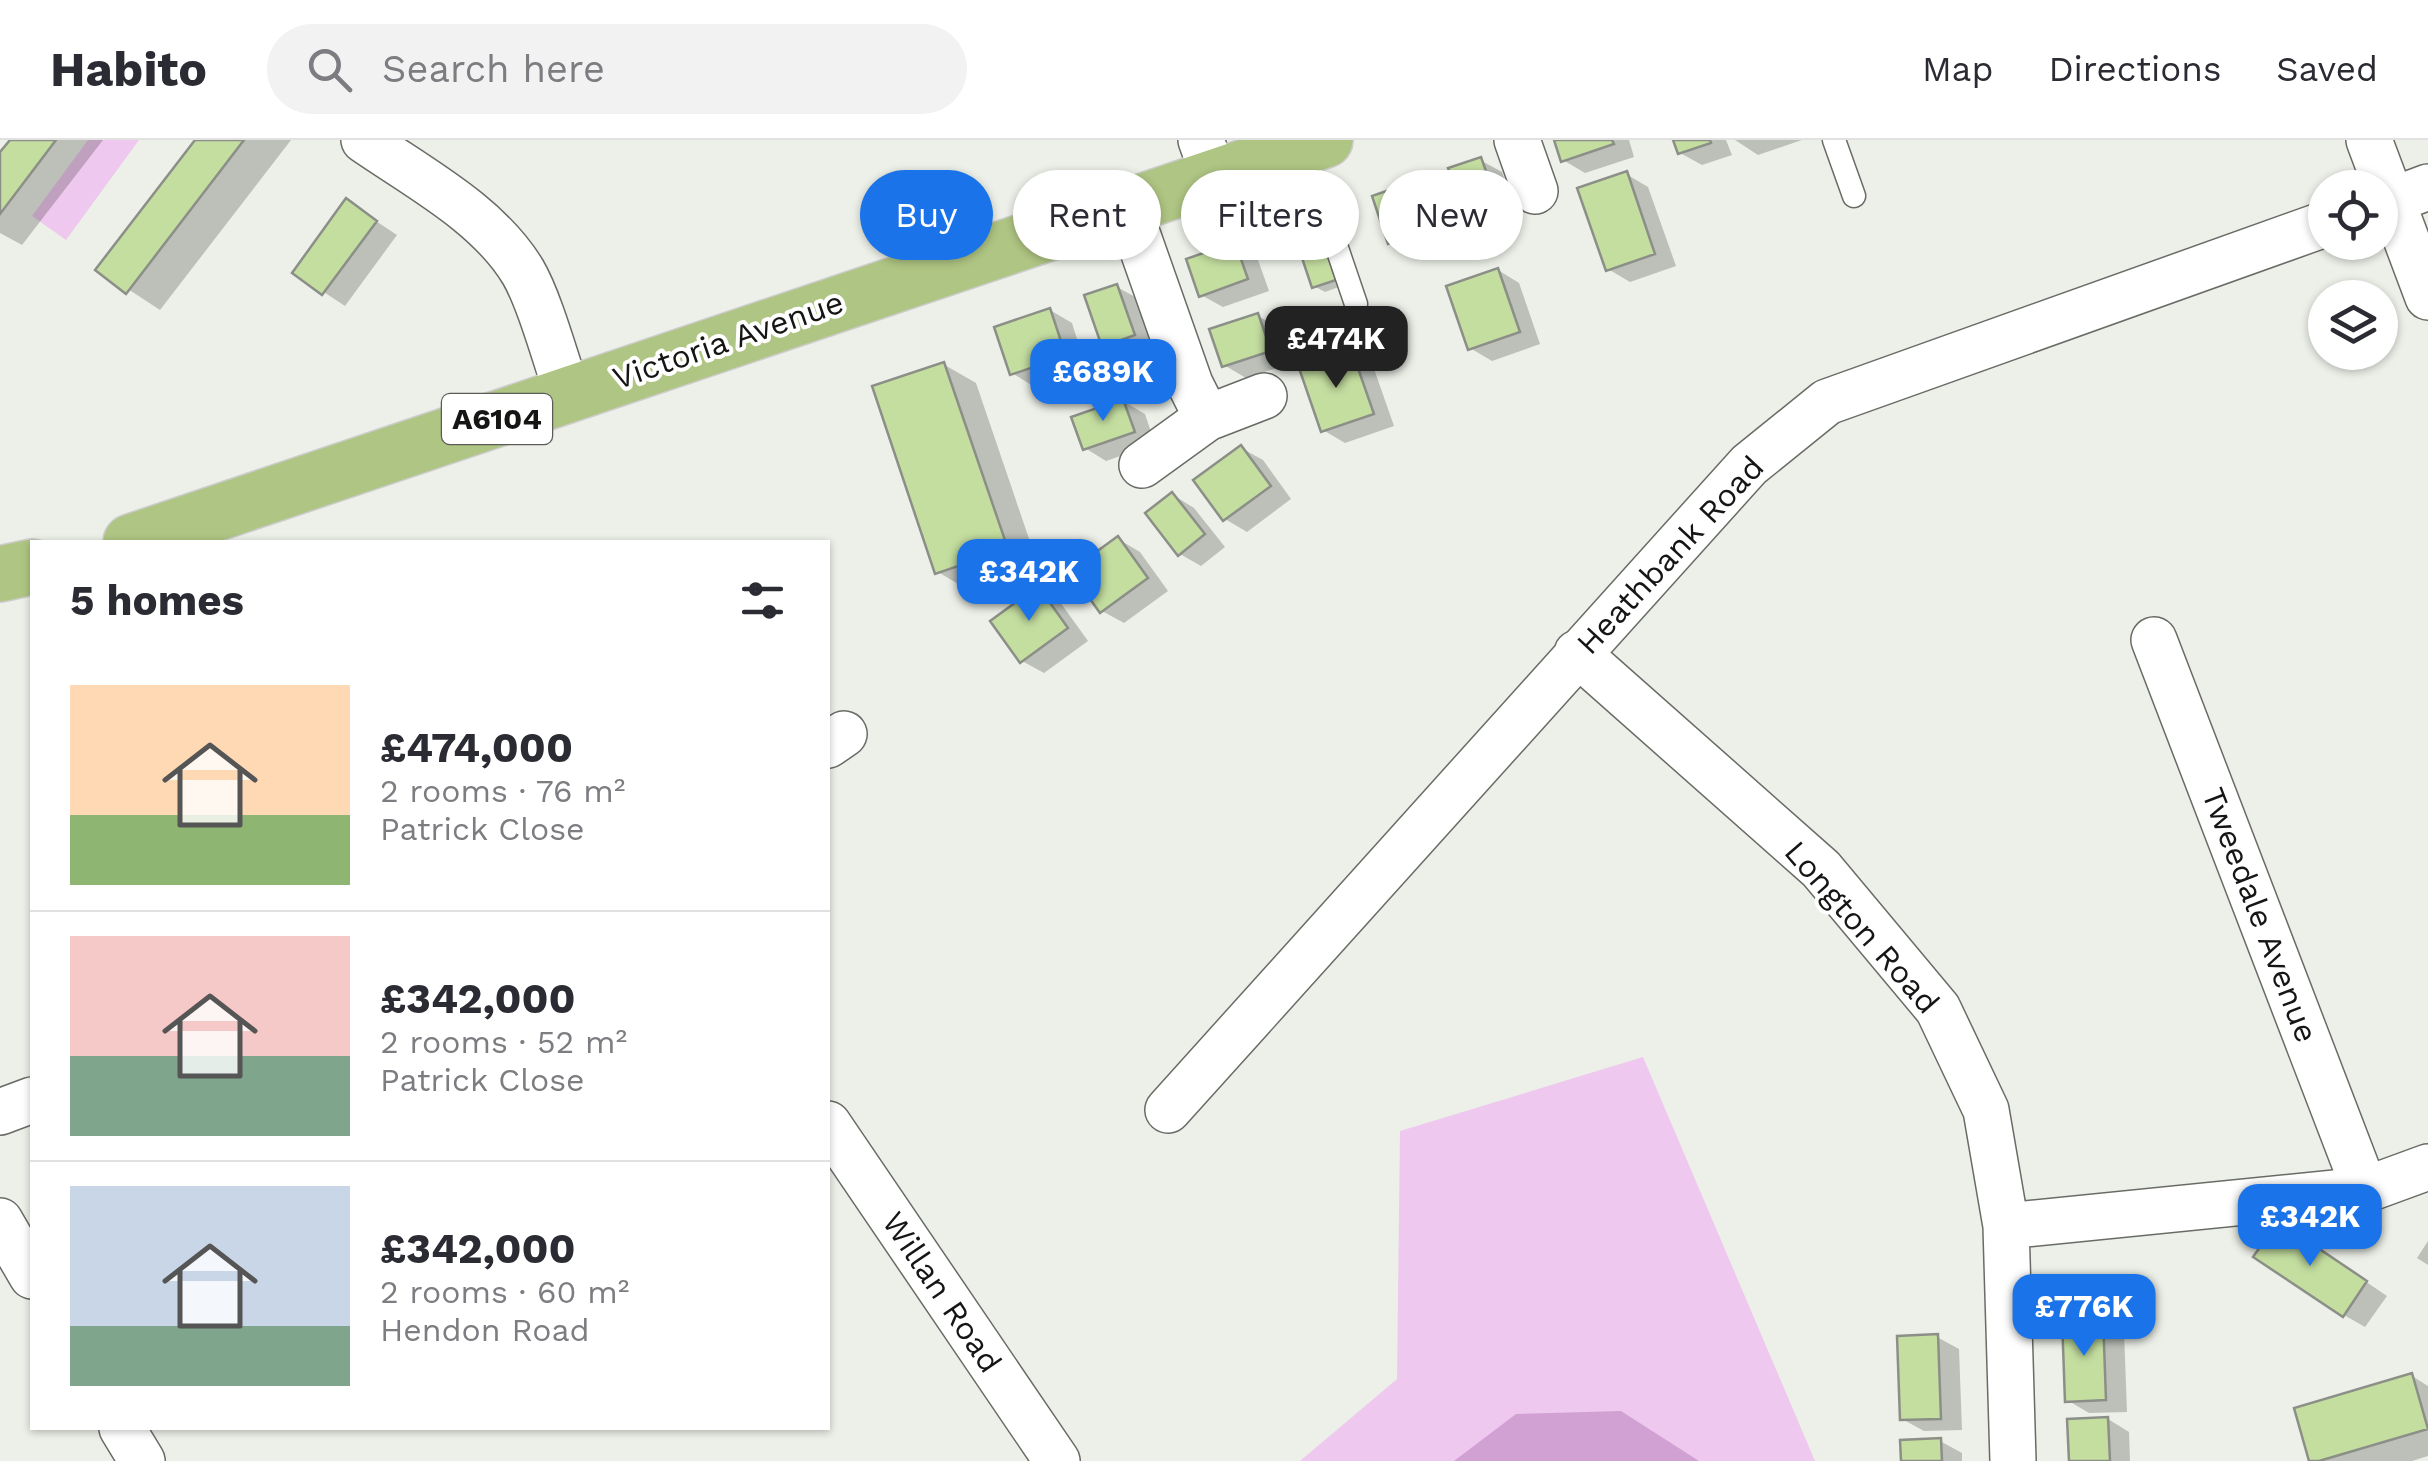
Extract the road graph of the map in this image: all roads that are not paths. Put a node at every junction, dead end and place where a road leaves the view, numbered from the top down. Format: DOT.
graph roads {
  1 [pos="364,140"];
  2 [pos="1517,140"];
  3 [pos="1834,140"];
  4 [pos="2369,140"];
  5 [pos="1314,144"];
  6 [pos="1208,159"];
  7 [pos="1161,188"];
  8 [pos="1535,191"];
  9 [pos="1854,196"];
  10 [pos="2400,198"];
  11 [pos="2308,230"];
  12 [pos="1013,245"];
  13 [pos="1146,260"];
  14 [pos="2428,297"];
  15 [pos="1356,304"];
  16 [pos="568,395"];
  17 [pos="1264,396"];
  18 [pos="1207,418"];
  19 [pos="1142,465"];
  20 [pos="216,529"];
  21 [pos="144,540"];
  22 [pos="30,568"];
  23 [pos="0,574"];
  24 [pos="2154,640"];
  25 [pos="1577,653"];
  26 [pos="30,1101"];
  27 [pos="1168,1110"];
  28 [pos="0,1112"];
  29 [pos="830,1127"];
  30 [pos="2428,1167"];
  31 [pos="2366,1190"];
  32 [pos="0,1221"];
  33 [pos="2006,1226"];
  34 [pos="30,1273"];
  35 [pos="1057,1461"];
  36 [pos="2013,1461"];
  1 -- 16 [label="street"];
  2 -- 8 [label="street"];
  3 -- 9 [label="lane"];
  4 -- 10 [label="street"];
  5 -- 6 [label="main road, Victoria Avenue / A6104"];
  5 -- 15 [label="lane"];
  6 -- 7 [label="main road, Victoria Avenue / A6104"];
  10 -- 14 [label="street"];
  11 -- 25 [label="street, Heathbank Road"];
  12 -- 16 [label="main road, Victoria Avenue / A6104"];
  13 -- 18 [label="street"];
  16 -- 20 [label="main road, Victoria Avenue / A6104"];
  17 -- 18 [label="street"];
  18 -- 19 [label="street"];
  20 -- 21 [label="main road, Victoria Avenue / A6104"];
  22 -- 23 [label="main road"];
  24 -- 31 [label="street, Tweedale Avenue"];
  25 -- 27 [label="street, Heathbank Road"];
  25 -- 33 [label="street, Longton Road"];
  26 -- 28 [label="street"];
  29 -- 35 [label="street, Willan Road"];
  30 -- 31 [label="street"];
  31 -- 33 [label="street"];
  32 -- 34 [label="street"];
  33 -- 36 [label="street, Longton Road"];
}
